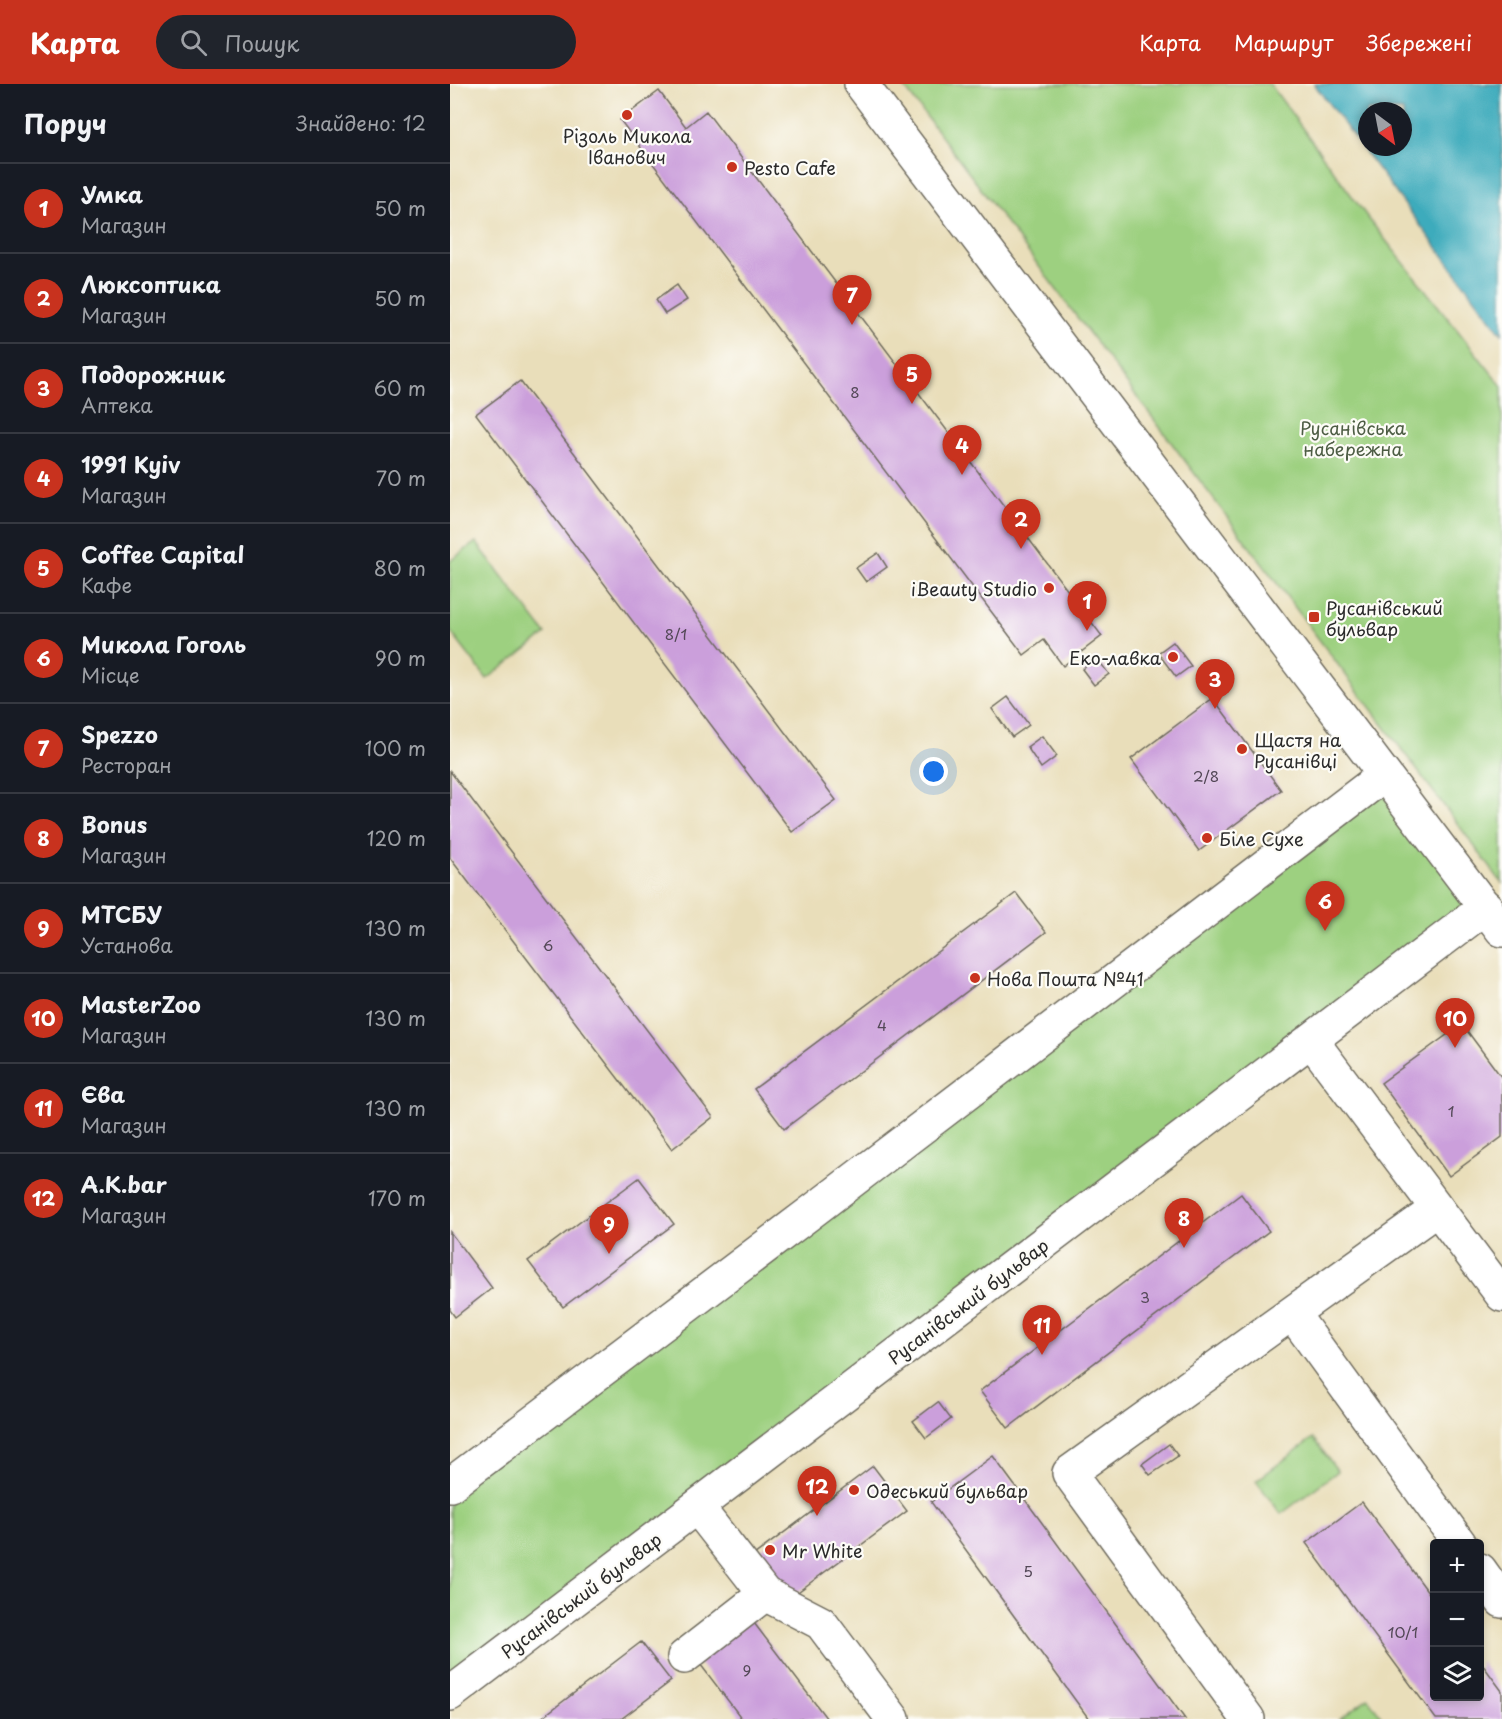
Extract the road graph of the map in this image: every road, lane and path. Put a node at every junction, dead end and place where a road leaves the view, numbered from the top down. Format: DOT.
graph roads {
  1 [pos="861,84"];
  2 [pos="1384,775"];
  3 [pos="1494,919"];
  4 [pos="1311,1040"];
  5 [pos="1437,1209"];
  6 [pos="1502,1295"];
  7 [pos="1292,1313"];
  8 [pos="450,1485"];
  9 [pos="697,1508"];
  10 [pos="1456,1539"];
  11 [pos="1484,1577"];
  12 [pos="765,1594"];
  13 [pos="1502,1601"];
  14 [pos="684,1657"];
  15 [pos="450,1694"];
  16 [pos="893,1719"];
  17 [pos="1248,1719"];
  1 -- 2 [label="street"];
  2 -- 3 [label="street"];
  2 -- 8 [label="street"];
  3 -- 4 [label="street, Русанівський бульвар"];
  4 -- 5 [label="street"];
  4 -- 9 [label="street, Русанівський бульвар"];
  5 -- 6 [label="street"];
  5 -- 7 [label="street"];
  7 -- 10 [label="street"];
  7 -- 17 [label="street"];
  9 -- 12 [label="street"];
  9 -- 15 [label="street, Русанівський бульвар"];
  11 -- 13 [label="street"];
  12 -- 14 [label="street"];
  12 -- 16 [label="street"];
}
